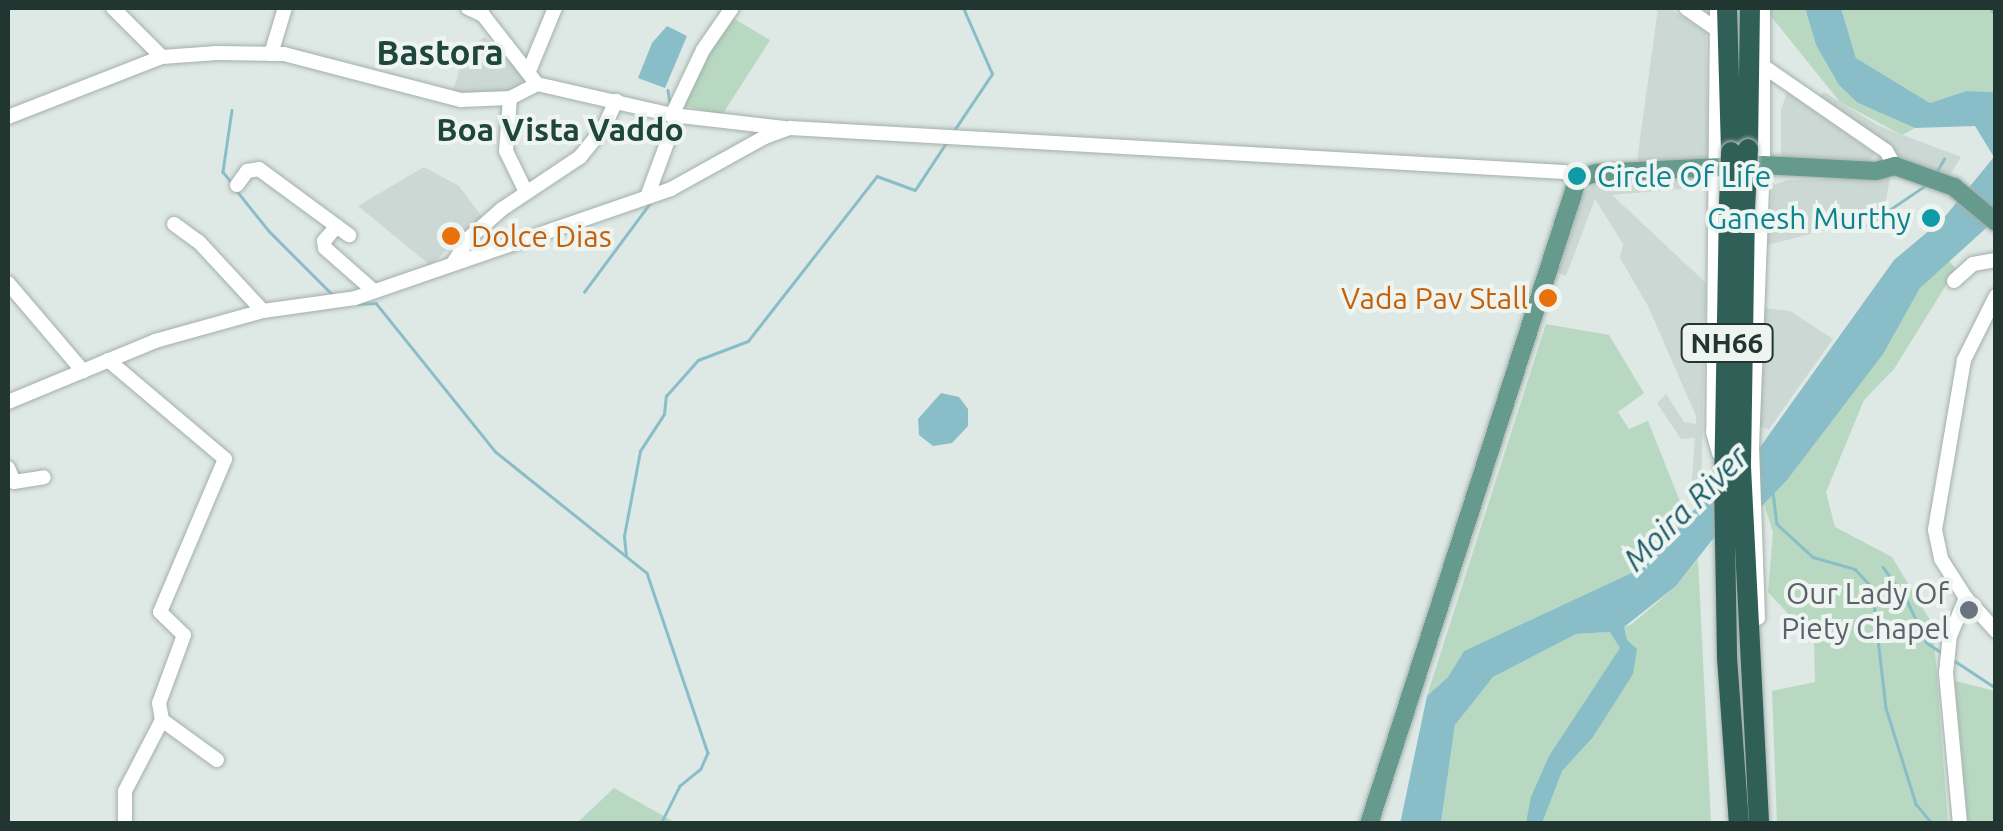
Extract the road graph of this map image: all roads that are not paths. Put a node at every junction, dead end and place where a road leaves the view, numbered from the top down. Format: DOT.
graph roads {
  1 [pos="113,8"];
  2 [pos="286,8"];
  3 [pos="554,8"];
  4 [pos="732,8"];
  5 [pos="1686,8"];
  6 [pos="1717,8"];
  7 [pos="1728,8"];
  8 [pos="1750,8"];
  9 [pos="1763,8"];
  10 [pos="479,10"];
  11 [pos="1717,30"];
  12 [pos="272,54"];
  13 [pos="162,57"];
  14 [pos="1764,66"];
  15 [pos="533,78"];
  16 [pos="510,98"];
  17 [pos="616,101"];
  18 [pos="674,114"];
  19 [pos="8,117"];
  20 [pos="790,128"];
  21 [pos="1739,150"];
  22 [pos="1763,165"];
  23 [pos="1895,166"];
  24 [pos="1716,169"];
  25 [pos="1578,178"];
  26 [pos="237,186"];
  27 [pos="1952,190"];
  28 [pos="526,192"];
  29 [pos="652,195"];
  30 [pos="1996,222"];
  31 [pos="174,224"];
  32 [pos="1996,234"];
  33 [pos="1996,260"];
  34 [pos="454,262"];
  35 [pos="1954,280"];
  36 [pos="8,283"];
  37 [pos="374,291"];
  38 [pos="1996,296"];
  39 [pos="263,311"];
  40 [pos="108,360"];
  41 [pos="83,371"];
  42 [pos="8,402"];
  43 [pos="8,468"];
  44 [pos="1730,472"];
  45 [pos="44,477"];
  46 [pos="1743,556"];
  47 [pos="1966,598"];
  48 [pos="1996,631"];
  49 [pos="162,720"];
  50 [pos="217,760"];
  51 [pos="125,824"];
  52 [pos="1369,824"];
  53 [pos="1739,824"];
  54 [pos="1759,824"];
  55 [pos="1767,824"];
  56 [pos="1960,824"];
  1 -- 13 [label="street"];
  2 -- 12 [label="street"];
  3 -- 15 [label="street"];
  4 -- 18 [label="street"];
  5 -- 11 [label="street"];
  6 -- 11 [label="street"];
  7 -- 21 [label="highway, NH66"];
  8 -- 21 [label="highway, NH66"];
  9 -- 14 [label="street"];
  10 -- 15 [label="street"];
  11 -- 24 [label="street"];
  12 -- 13 [label="street"];
  12 -- 16 [label="street"];
  13 -- 19 [label="street"];
  14 -- 22 [label="street"];
  14 -- 23 [label="street"];
  15 -- 16 [label="street"];
  15 -- 17 [label="street"];
  16 -- 28 [label="street"];
  17 -- 18 [label="street"];
  17 -- 28 [label="street"];
  18 -- 20 [label="street"];
  18 -- 29 [label="street"];
  20 -- 25 [label="street"];
  20 -- 29 [label="street"];
  21 -- 44 [label="highway, NH66, bridge"];
  22 -- 23 [label="main road"];
  22 -- 24 [label="main road"];
  22 -- 46 [label="street"];
  23 -- 27 [label="main road"];
  24 -- 25 [label="main road"];
  24 -- 44 [label="street"];
  25 -- 52 [label="main road"];
  26 -- 37 [label="street"];
  27 -- 30 [label="main road"];
  27 -- 32 [label="main road"];
  28 -- 34 [label="street"];
  29 -- 34 [label="street"];
  31 -- 39 [label="street"];
  33 -- 35 [label="street"];
  34 -- 37 [label="street"];
  36 -- 41 [label="street"];
  37 -- 39 [label="street"];
  38 -- 47 [label="street"];
  39 -- 40 [label="street"];
  40 -- 41 [label="street"];
  40 -- 49 [label="street"];
  41 -- 42 [label="street"];
  43 -- 45 [label="street"];
  44 -- 46 [label="highway, NH66"];
  46 -- 53 [label="highway, NH66"];
  46 -- 54 [label="highway, NH66"];
  46 -- 55 [label="street"];
  47 -- 48 [label="street"];
  47 -- 56 [label="street"];
  49 -- 50 [label="street"];
  49 -- 51 [label="street"];
}
